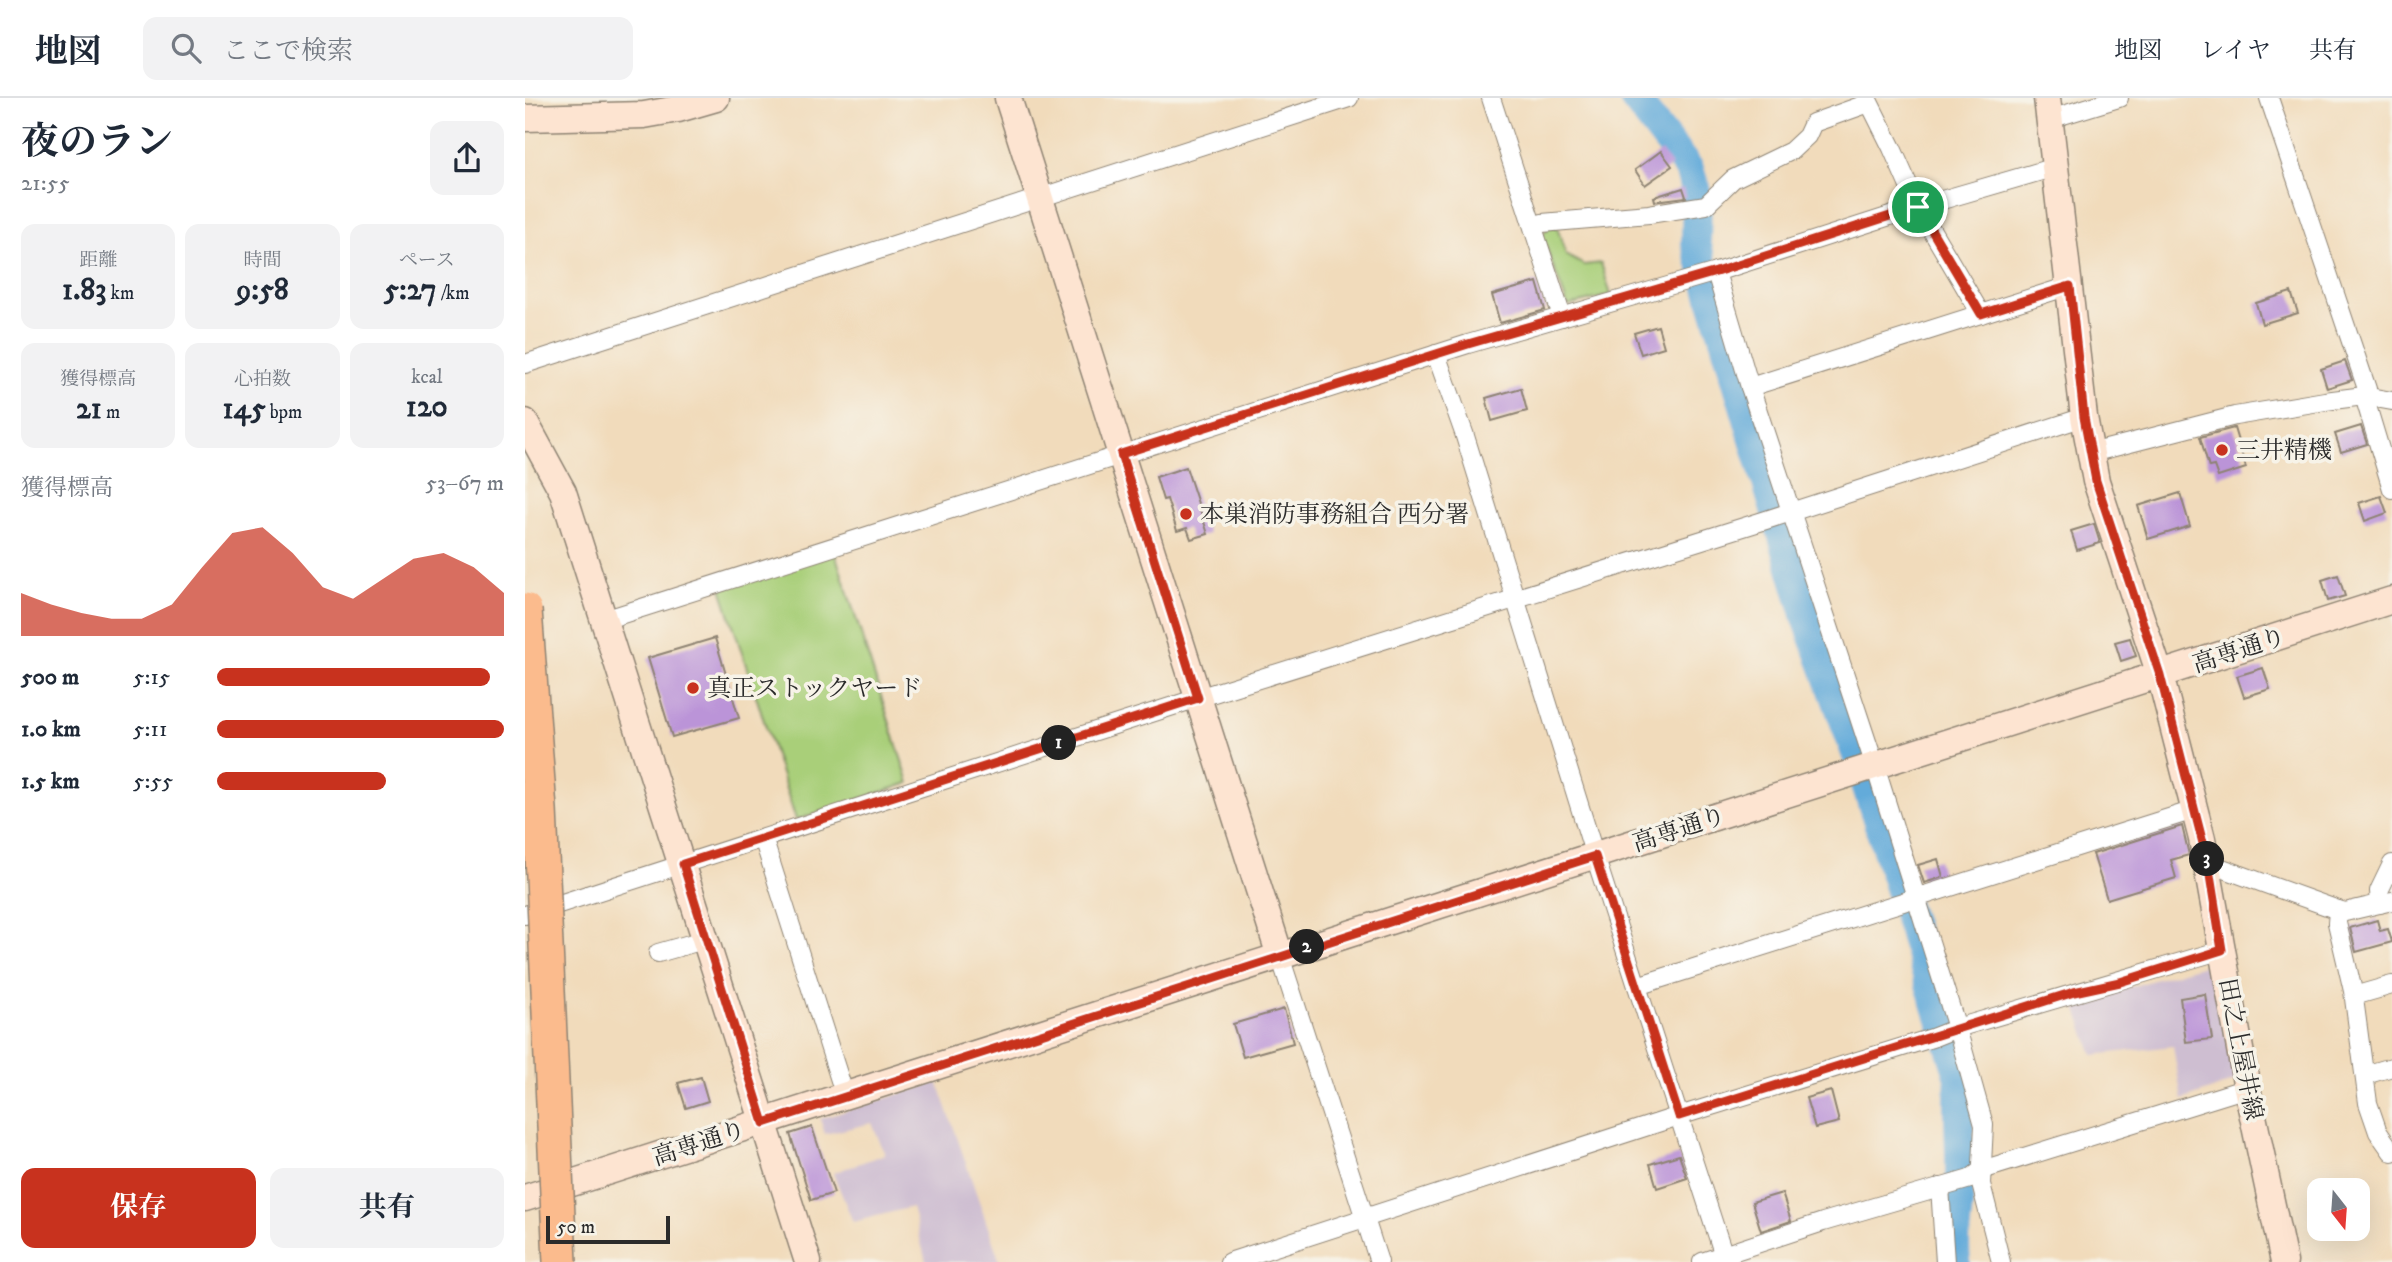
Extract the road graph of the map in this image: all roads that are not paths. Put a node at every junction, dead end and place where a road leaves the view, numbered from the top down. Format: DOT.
graph roads {
  1 [pos="716,98"];
  2 [pos="1008,98"];
  3 [pos="1349,98"];
  4 [pos="1491,98"];
  5 [pos="2119,98"];
  6 [pos="2269,98"];
  7 [pos="1868,101"];
  8 [pos="2049,109"];
  9 [pos="525,118"];
  10 [pos="2055,167"];
  11 [pos="1041,199"];
  12 [pos="1918,207"];
  13 [pos="1532,226"];
  14 [pos="1709,274"];
  15 [pos="2070,286"];
  16 [pos="1981,314"];
  17 [pos="1562,317"];
  18 [pos="1436,354"];
  19 [pos="525,364"];
  20 [pos="1750,387"];
  21 [pos="2364,396"];
  22 [pos="2392,401"];
  23 [pos="2084,417"];
  24 [pos="525,422"];
  25 [pos="2091,453"];
  26 [pos="1121,454"];
  27 [pos="2392,489"];
  28 [pos="1790,513"];
  29 [pos="1514,598"];
  30 [pos="2392,600"];
  31 [pos="525,610"];
  32 [pos="604,620"];
  33 [pos="2160,675"];
  34 [pos="1198,698"];
  35 [pos="1865,769"];
  36 [pos="2194,810"];
  37 [pos="763,838"];
  38 [pos="1595,856"];
  39 [pos="2208,863"];
  40 [pos="683,864"];
  41 [pos="2392,864"];
  42 [pos="1916,898"];
  43 [pos="2386,902"];
  44 [pos="2338,910"];
  45 [pos="525,915"];
  46 [pos="706,939"];
  47 [pos="2222,950"];
  48 [pos="658,953"];
  49 [pos="1280,956"];
  50 [pos="2392,985"];
  51 [pos="1637,986"];
  52 [pos="2354,996"];
  53 [pos="1957,1028"];
  54 [pos="2392,1067"];
  55 [pos="2365,1074"];
  56 [pos="2247,1088"];
  57 [pos="845,1096"];
  58 [pos="1679,1116"];
  59 [pos="764,1123"];
  60 [pos="2392,1152"];
  61 [pos="1983,1170"];
  62 [pos="1940,1187"];
  63 [pos="525,1198"];
  64 [pos="1365,1217"];
  65 [pos="1725,1259"];
  66 [pos="560,1262"];
  67 [pos="808,1262"];
  68 [pos="1229,1262"];
  69 [pos="1379,1262"];
  70 [pos="1702,1262"];
  71 [pos="1945,1262"];
  72 [pos="2001,1262"];
  73 [pos="2284,1262"];
  1 -- 9 [label="street"];
  2 -- 11 [label="street"];
  3 -- 11 [label="street"];
  4 -- 13 [label="street"];
  5 -- 8 [label="street"];
  6 -- 21 [label="street"];
  7 -- 12 [label="street"];
  7 -- 13 [label="street"];
  8 -- 10 [label="street, 田之上屋井線"];
  10 -- 12 [label="street"];
  10 -- 15 [label="street, 田之上屋井線"];
  11 -- 19 [label="street"];
  11 -- 26 [label="street"];
  12 -- 14 [label="street"];
  12 -- 16 [label="street"];
  13 -- 17 [label="street"];
  14 -- 17 [label="street"];
  14 -- 20 [label="street"];
  15 -- 16 [label="street"];
  15 -- 23 [label="street, 田之上屋井線"];
  16 -- 20 [label="street"];
  17 -- 18 [label="street"];
  18 -- 26 [label="street"];
  18 -- 29 [label="street"];
  20 -- 28 [label="street"];
  21 -- 22 [label="street"];
  21 -- 25 [label="street"];
  21 -- 27 [label="street"];
  23 -- 25 [label="street, 田之上屋井線"];
  23 -- 28 [label="street"];
  24 -- 32 [label="street"];
  25 -- 33 [label="street, 田之上屋井線"];
  26 -- 32 [label="street"];
  26 -- 34 [label="street"];
  28 -- 29 [label="street"];
  28 -- 35 [label="street"];
  29 -- 34 [label="street"];
  29 -- 38 [label="street"];
  30 -- 33 [label="street, 高専通り"];
  31 -- 66 [label="highway, bridge"];
  32 -- 40 [label="street"];
  33 -- 35 [label="street, 高専通り"];
  33 -- 36 [label="street, 田之上屋井線"];
  34 -- 37 [label="street"];
  34 -- 49 [label="street"];
  35 -- 38 [label="street, 高専通り"];
  35 -- 42 [label="street"];
  36 -- 39 [label="street, 田之上屋井線"];
  36 -- 42 [label="street"];
  37 -- 40 [label="street"];
  37 -- 57 [label="street"];
  38 -- 49 [label="street, 高専通り"];
  38 -- 51 [label="street"];
  39 -- 44 [label="street"];
  39 -- 47 [label="street, 田之上屋井線"];
  40 -- 45 [label="street"];
  40 -- 46 [label="street"];
  41 -- 43 [label="street"];
  42 -- 51 [label="street"];
  42 -- 53 [label="street"];
  43 -- 44 [label="street"];
  44 -- 52 [label="street"];
  46 -- 48 [label="street"];
  46 -- 59 [label="street"];
  47 -- 53 [label="street"];
  47 -- 56 [label="street, 田之上屋井線"];
  49 -- 57 [label="street, 高専通り"];
  49 -- 64 [label="street"];
  50 -- 52 [label="street"];
  51 -- 58 [label="street"];
  52 -- 55 [label="street"];
  53 -- 58 [label="street"];
  53 -- 61 [label="street"];
  54 -- 55 [label="street"];
  55 -- 60 [label="street"];
  56 -- 61 [label="street"];
  56 -- 73 [label="street, 田之上屋井線"];
  57 -- 59 [label="street, 高専通り"];
  58 -- 64 [label="street"];
  58 -- 65 [label="street"];
  59 -- 63 [label="street, 高専通り"];
  59 -- 67 [label="street"];
  61 -- 62 [label="street"];
  61 -- 72 [label="street"];
  62 -- 65 [label="street"];
  62 -- 71 [label="street"];
  64 -- 68 [label="street"];
  64 -- 69 [label="street"];
  65 -- 70 [label="street"];
}
